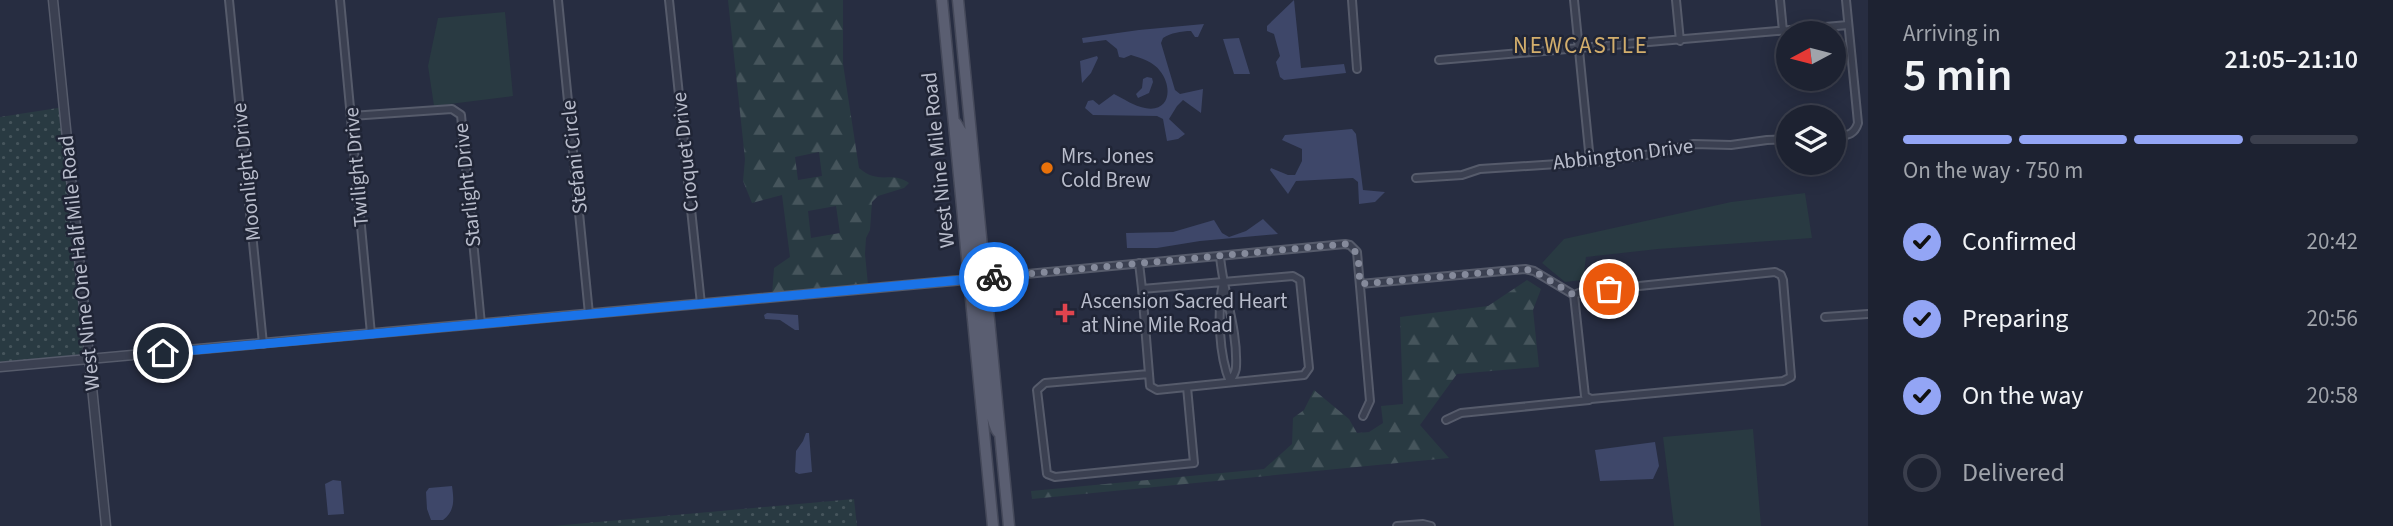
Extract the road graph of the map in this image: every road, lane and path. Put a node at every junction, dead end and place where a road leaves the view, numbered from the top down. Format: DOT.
graph roads {
  1 [pos="53,0"];
  2 [pos="229,0"];
  3 [pos="340,0"];
  4 [pos="558,0"];
  5 [pos="669,0"];
  6 [pos="942,0"];
  7 [pos="958,0"];
  8 [pos="1352,0"];
  9 [pos="1574,0"];
  10 [pos="1676,0"];
  11 [pos="1780,0"];
  12 [pos="1846,0"];
  13 [pos="1782,21"];
  14 [pos="1848,25"];
  15 [pos="1776,32"];
  16 [pos="1680,41"];
  17 [pos="1579,50"];
  18 [pos="1439,60"];
  19 [pos="1357,69"];
  20 [pos="351,116"];
  21 [pos="953,120"];
  22 [pos="1846,136"];
  23 [pos="1776,139"];
  24 [pos="1590,161"];
  25 [pos="1416,178"];
  26 [pos="1220,256"];
  27 [pos="1139,263"];
  28 [pos="985,278"];
  29 [pos="969,280"];
  30 [pos="1223,283"];
  31 [pos="1360,284"];
  32 [pos="1142,289"];
  33 [pos="1577,294"];
  34 [pos="701,304"];
  35 [pos="589,314"];
  36 [pos="1868,314"];
  37 [pos="1825,317"];
  38 [pos="481,324"];
  39 [pos="371,334"];
  40 [pos="263,344"];
  41 [pos="88,359"];
  42 [pos="0,367"];
  43 [pos="1149,374"];
  44 [pos="1230,382"];
  45 [pos="1187,387"];
  46 [pos="1591,399"];
  47 [pos="1363,416"];
  48 [pos="1446,420"];
  49 [pos="1000,435"];
  50 [pos="106,526"];
  51 [pos="993,526"];
  52 [pos="1009,526"];
  53 [pos="1397,526"];
  54 [pos="1430,526"];
  1 -- 41 [label="street, West Nine One Half Mile Road"];
  2 -- 40 [label="street, Moonlight Drive"];
  3 -- 20 [label="street, Twilight Drive"];
  4 -- 35 [label="street, Stefani Circle"];
  5 -- 34 [label="street, Croquet Drive"];
  6 -- 21 [label="main road, West Nine Mile Road"];
  7 -- 28 [label="main road, West Nine Mile Road"];
  8 -- 19 [label="street"];
  9 -- 17 [label="street"];
  10 -- 16 [label="street"];
  11 -- 13 [label="street"];
  12 -- 14 [label="street"];
  14 -- 22 [label="street"];
  15 -- 16 [label="street"];
  16 -- 17 [label="street"];
  17 -- 18 [label="street"];
  17 -- 24 [label="street"];
  20 -- 38 [label="street, Starlight Drive"];
  20 -- 39 [label="street, Twilight Drive"];
  21 -- 28 [label="main road"];
  21 -- 29 [label="main road, West Nine Mile Road"];
  23 -- 24 [label="street, Abbington Drive"];
  24 -- 25 [label="street, Abbington Drive"];
  26 -- 27 [label="street"];
  26 -- 30 [label="street"];
  26 -- 31 [label="street"];
  27 -- 28 [label="street"];
  27 -- 32 [label="street"];
  28 -- 29 [label="street"];
  28 -- 49 [label="main road, West Nine Mile Road"];
  29 -- 34 [label="street"];
  29 -- 49 [label="main road"];
  29 -- 51 [label="main road, West Nine Mile Road"];
  30 -- 32 [label="street"];
  30 -- 44 [label="street"];
  30 -- 44 [label="street"];
  30 -- 44 [label="street"];
  31 -- 33 [label="street"];
  31 -- 47 [label="street"];
  32 -- 43 [label="street"];
  33 -- 46 [label="street"];
  33 -- 46 [label="street"];
  34 -- 35 [label="street"];
  35 -- 38 [label="street"];
  36 -- 37 [label="street"];
  38 -- 39 [label="street"];
  39 -- 40 [label="street"];
  40 -- 41 [label="street"];
  41 -- 42 [label="street"];
  41 -- 50 [label="street, West Nine One Half Mile Road"];
  43 -- 45 [label="street"];
  43 -- 45 [label="street"];
  44 -- 45 [label="street"];
  46 -- 48 [label="street"];
  49 -- 52 [label="main road, West Nine Mile Road"];
  53 -- 54 [label="street"];
}
